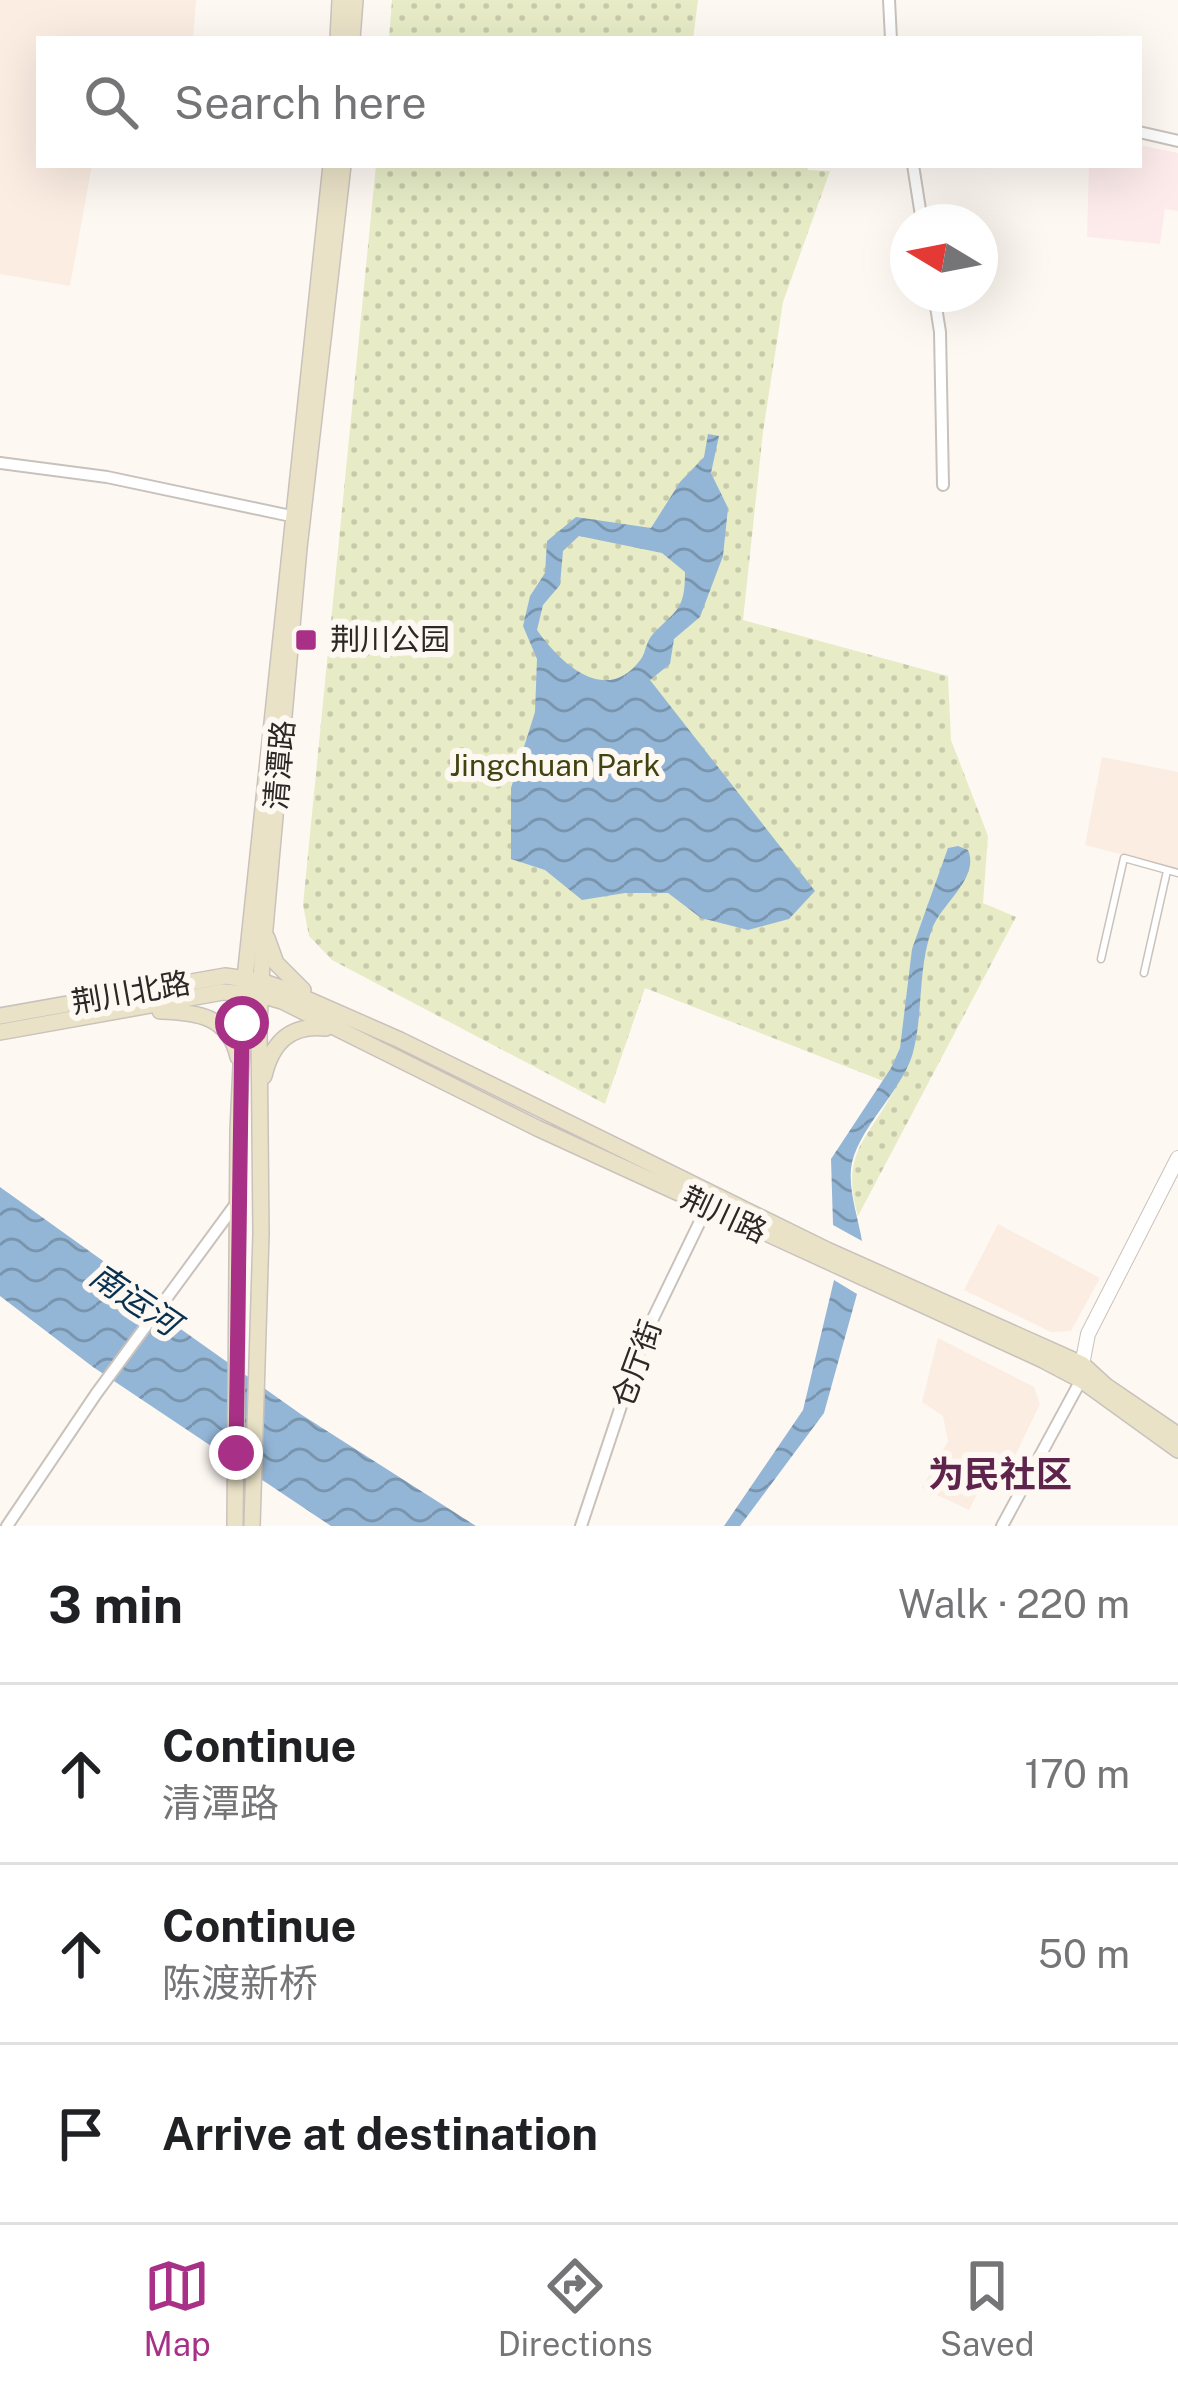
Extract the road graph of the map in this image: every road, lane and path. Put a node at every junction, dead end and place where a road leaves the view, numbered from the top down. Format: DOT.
graph roads {
  1 [pos="340,0"];
  2 [pos="355,0"];
  3 [pos="890,0"];
  4 [pos="338,36"];
  5 [pos="352,36"];
  6 [pos="891,36"];
  7 [pos="1142,134"];
  8 [pos="1178,141"];
  9 [pos="331,168"];
  10 [pos="343,168"];
  11 [pos="913,168"];
  12 [pos="919,204"];
  13 [pos="937,312"];
  14 [pos="0,463"];
  15 [pos="943,485"];
  16 [pos="291,516"];
  17 [pos="1167,870"];
  18 [pos="1178,873"];
  19 [pos="266,924"];
  20 [pos="1101,959"];
  21 [pos="1144,973"];
  22 [pos="253,986"];
  23 [pos="127,1010"];
  24 [pos="0,1016"];
  25 [pos="345,1024"];
  26 [pos="0,1032"];
  27 [pos="241,1070"];
  28 [pos="260,1096"];
  29 [pos="1178,1158"];
  30 [pos="238,1201"];
  31 [pos="707,1208"];
  32 [pos="1081,1372"];
  33 [pos="1178,1435"];
  34 [pos="1178,1450"];
  35 [pos="7,1526"];
  36 [pos="236,1526"];
  37 [pos="252,1526"];
  38 [pos="581,1526"];
  39 [pos="1002,1526"];
  1 -- 4 [label="main road"];
  2 -- 5 [label="main road"];
  3 -- 6 [label="street"];
  7 -- 8 [label="street"];
  9 -- 16 [label="main road, 清潭路"];
  10 -- 19 [label="main road, 清潭路"];
  11 -- 12 [label="street"];
  13 -- 15 [label="street"];
  14 -- 16 [label="street"];
  16 -- 22 [label="main road, 清潭路"];
  17 -- 18 [label="lane"];
  17 -- 20 [label="lane"];
  17 -- 21 [label="lane"];
  19 -- 22 [label="main road, 清潭路"];
  19 -- 25 [label="main road"];
  22 -- 23 [label="main road, 荆川北路"];
  22 -- 24 [label="main road, 荆川北路"];
  22 -- 25 [label="main road, 荆川路"];
  22 -- 27 [label="main road, 清潭路"];
  22 -- 28 [label="main road, 清潭路"];
  23 -- 26 [label="main road, 荆川北路"];
  23 -- 27 [label="main road"];
  25 -- 28 [label="main road"];
  25 -- 31 [label="main road, 荆川路"];
  25 -- 32 [label="main road, 荆川路"];
  27 -- 30 [label="main road, 清潭路"];
  28 -- 37 [label="main road, 清潭路"];
  29 -- 32 [label="street"];
  30 -- 35 [label="street"];
  30 -- 36 [label="main road, 清潭路"];
  31 -- 32 [label="main road, 荆川路"];
  31 -- 38 [label="street, 仓厅街"];
  32 -- 33 [label="main road, 荆川路"];
  32 -- 34 [label="main road, 荆川路"];
  32 -- 39 [label="street"];
}
